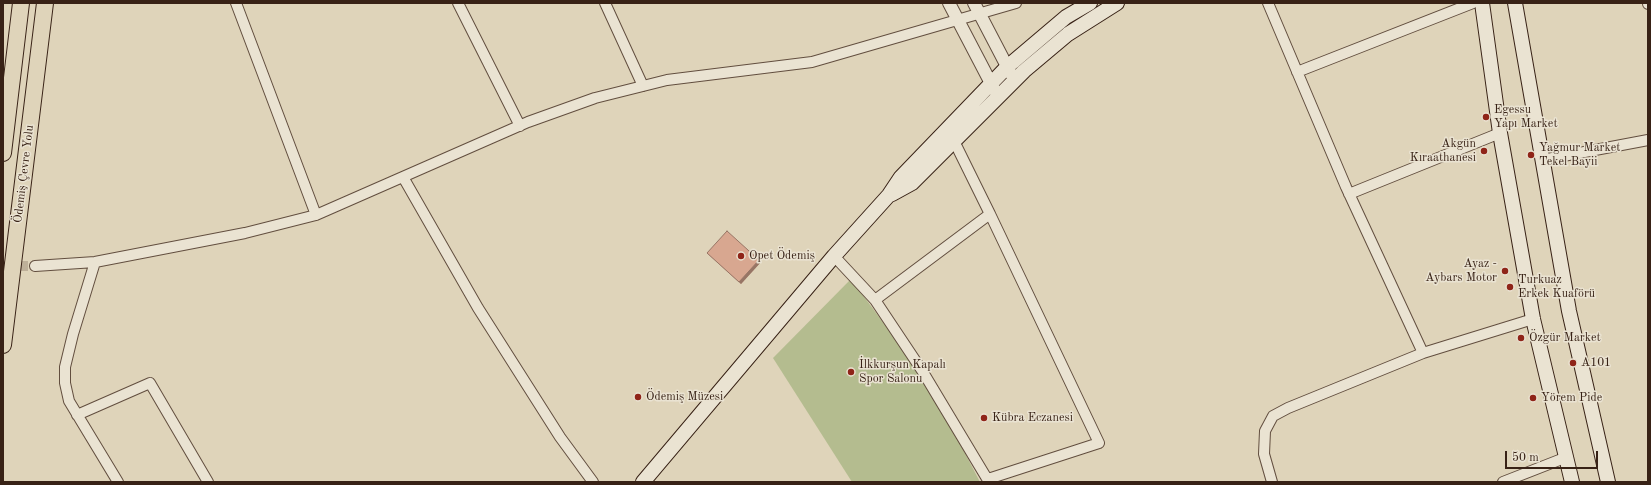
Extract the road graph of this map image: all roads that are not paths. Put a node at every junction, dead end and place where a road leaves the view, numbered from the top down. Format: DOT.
graph roads {
  1 [pos="21,3"];
  2 [pos="45,3"];
  3 [pos="236,3"];
  4 [pos="458,3"];
  5 [pos="605,3"];
  6 [pos="949,3"];
  7 [pos="1016,3"];
  8 [pos="1090,3"];
  9 [pos="1117,3"];
  10 [pos="1268,3"];
  11 [pos="1473,3"];
  12 [pos="1482,3"];
  13 [pos="1514,3"];
  14 [pos="977,8"];
  15 [pos="957,20"];
  16 [pos="1007,67"];
  17 [pos="1297,72"];
  18 [pos="1014,80"];
  19 [pos="991,83"];
  20 [pos="643,86"];
  21 [pos="998,97"];
  22 [pos="520,126"];
  23 [pos="1500,133"];
  24 [pos="1648,140"];
  25 [pos="954,141"];
  26 [pos="3,153"];
  27 [pos="1542,160"];
  28 [pos="403,177"];
  29 [pos="1349,194"];
  30 [pos="889,195"];
  31 [pos="990,214"];
  32 [pos="316,215"];
  33 [pos="834,256"];
  34 [pos="95,262"];
  35 [pos="36,266"];
  36 [pos="875,300"];
  37 [pos="1533,320"];
  38 [pos="3,345"];
  39 [pos="1423,353"];
  40 [pos="77,415"];
  41 [pos="1567,457"];
  42 [pos="989,481"];
  43 [pos="118,482"];
  44 [pos="208,482"];
  45 [pos="593,482"];
  46 [pos="643,482"];
  47 [pos="1272,482"];
  48 [pos="1503,482"];
  49 [pos="1572,482"];
  50 [pos="1608,482"];
  1 -- 26 [label="main road, Ödemiş Çevre Yolu"];
  2 -- 38 [label="main road, Ödemiş Çevre Yolu"];
  3 -- 32 [label="street"];
  4 -- 22 [label="street"];
  5 -- 20 [label="street"];
  6 -- 15 [label="street"];
  7 -- 14 [label="street"];
  8 -- 16 [label="main road"];
  9 -- 18 [label="main road"];
  10 -- 17 [label="street"];
  11 -- 17 [label="street"];
  12 -- 23 [label="main road"];
  13 -- 27 [label="main road"];
  14 -- 15 [label="street"];
  14 -- 16 [label="street"];
  15 -- 19 [label="street"];
  15 -- 20 [label="street"];
  16 -- 18 [label="street"];
  16 -- 19 [label="main road"];
  17 -- 29 [label="street"];
  18 -- 21 [label="main road"];
  19 -- 21 [label="street"];
  19 -- 30 [label="main road"];
  20 -- 22 [label="street"];
  21 -- 25 [label="main road"];
  22 -- 28 [label="street"];
  23 -- 29 [label="street"];
  23 -- 37 [label="main road"];
  24 -- 27 [label="street"];
  25 -- 30 [label="main road"];
  25 -- 31 [label="street"];
  27 -- 50 [label="main road"];
  28 -- 32 [label="street"];
  28 -- 45 [label="street"];
  29 -- 39 [label="street"];
  30 -- 33 [label="main road"];
  31 -- 36 [label="street"];
  31 -- 42 [label="street"];
  32 -- 34 [label="street"];
  33 -- 36 [label="street"];
  33 -- 46 [label="main road"];
  34 -- 35 [label="street"];
  34 -- 40 [label="street"];
  36 -- 42 [label="street"];
  37 -- 39 [label="street"];
  37 -- 41 [label="main road"];
  39 -- 47 [label="street"];
  40 -- 43 [label="street"];
  40 -- 44 [label="street"];
  41 -- 48 [label="street"];
  41 -- 49 [label="main road"];
}
